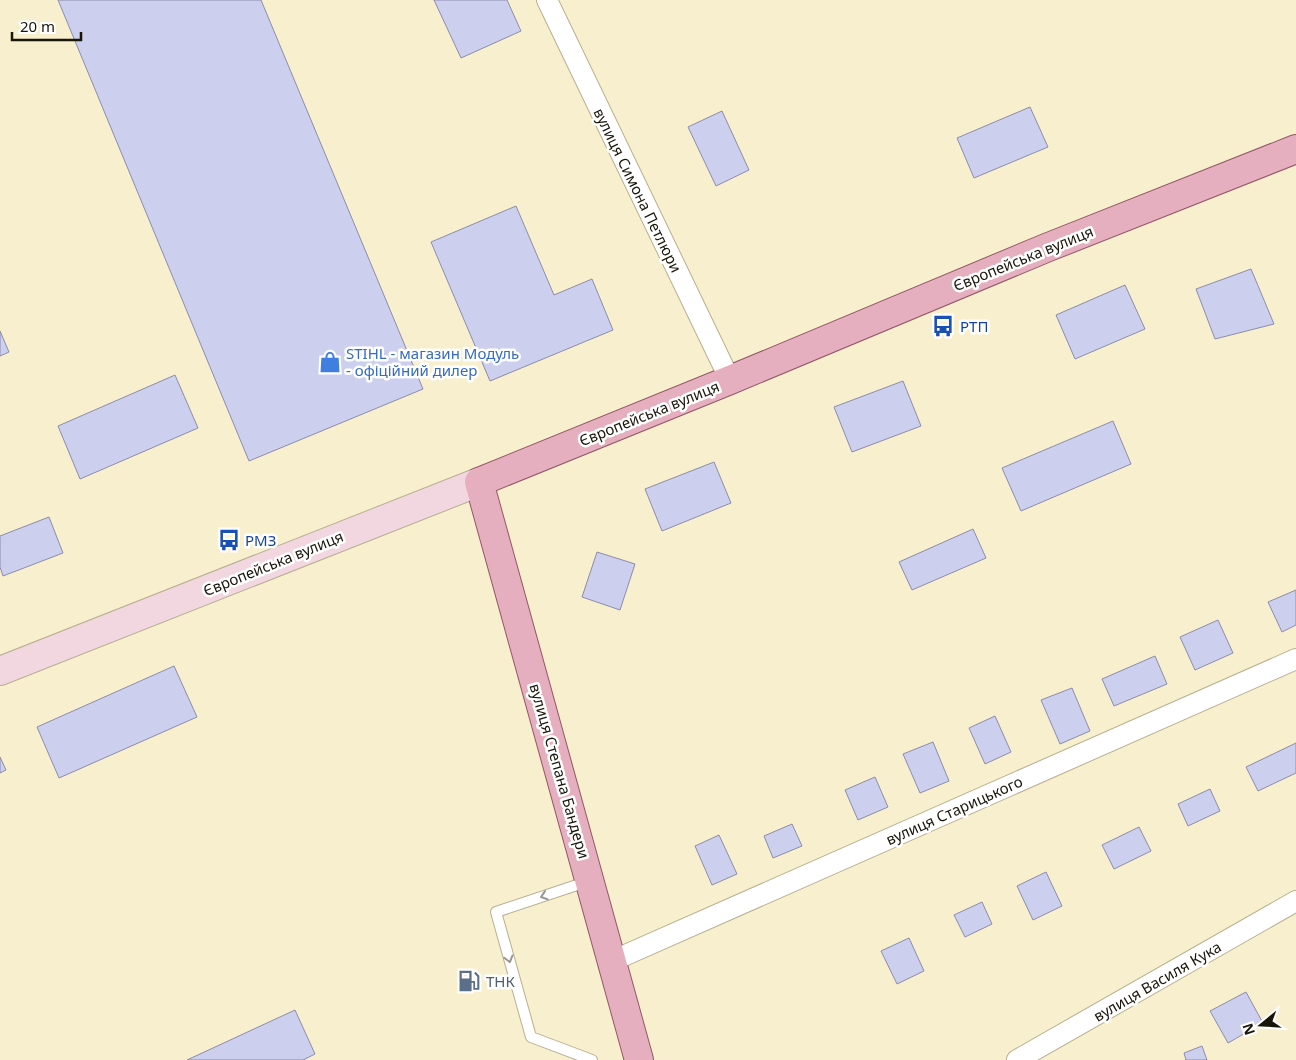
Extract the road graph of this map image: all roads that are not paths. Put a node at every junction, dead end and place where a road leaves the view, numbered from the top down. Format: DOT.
graph roads {
  1 [pos="547,0"];
  2 [pos="1296,149"];
  3 [pos="730,380"];
  4 [pos="479,482"];
  5 [pos="1296,659"];
  6 [pos="0,672"];
  7 [pos="590,881"];
  8 [pos="1296,901"];
  9 [pos="612,961"];
  10 [pos="592,1060"];
  11 [pos="639,1060"];
  12 [pos="1018,1060"];
  1 -- 3 [label="street, вулиця Симона Петлюри"];
  2 -- 3 [label="main road, Європейська вулиця"];
  3 -- 4 [label="main road, Європейська вулиця"];
  4 -- 6 [label="main road, Європейська вулиця"];
  4 -- 7 [label="main road, вулиця Степана Бандери"];
  5 -- 9 [label="street, вулиця Старицького"];
  7 -- 9 [label="main road, вулиця Степана Бандери"];
  7 -- 10 [label="lane, one-way"];
  8 -- 12 [label="street, вулиця Василя Кука"];
  9 -- 11 [label="main road, вулиця Степана Бандери"];
}
